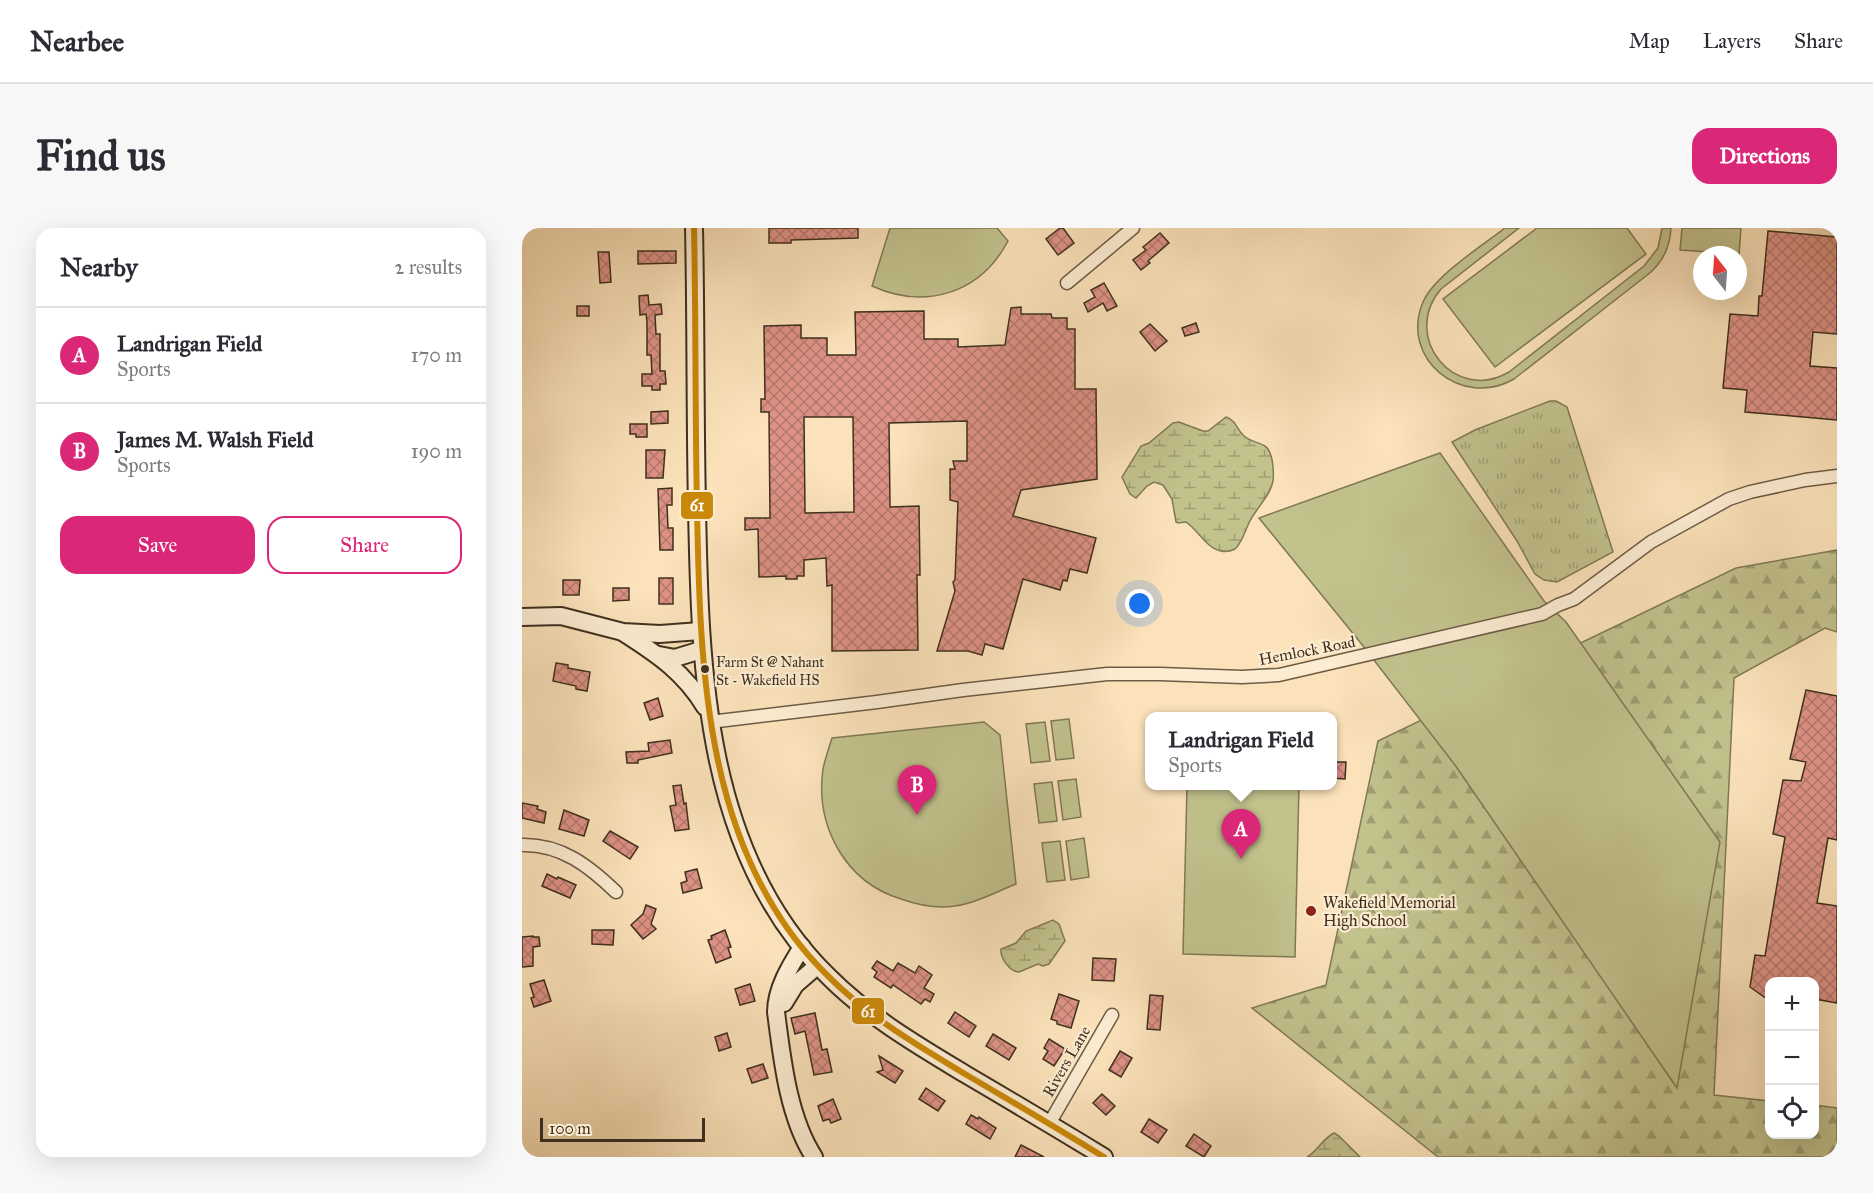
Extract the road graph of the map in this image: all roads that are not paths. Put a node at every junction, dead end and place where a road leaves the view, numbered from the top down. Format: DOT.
graph roads {
  1 [pos="694,228"];
  2 [pos="1133,228"];
  3 [pos="1067,283"];
  4 [pos="1837,476"];
  5 [pos="522,617"];
  6 [pos="700,631"];
  7 [pos="623,632"];
  8 [pos="701,650"];
  9 [pos="659,655"];
  10 [pos="709,717"];
  11 [pos="522,845"];
  12 [pos="615,892"];
  13 [pos="802,947"];
  14 [pos="818,966"];
  15 [pos="1112,1015"];
  16 [pos="778,1024"];
  17 [pos="1049,1124"];
  18 [pos="814,1157"];
  19 [pos="1104,1157"];
  1 -- 6 [label="main road"];
  2 -- 3 [label="street"];
  4 -- 10 [label="street, Hemlock Road"];
  5 -- 7 [label="main road"];
  6 -- 7 [label="main road"];
  6 -- 8 [label="main road"];
  7 -- 9 [label="main road"];
  8 -- 9 [label="main road"];
  8 -- 10 [label="main road"];
  9 -- 10 [label="main road"];
  10 -- 13 [label="main road"];
  11 -- 12 [label="street"];
  13 -- 14 [label="main road"];
  13 -- 16 [label="main road"];
  14 -- 16 [label="main road"];
  14 -- 17 [label="main road"];
  15 -- 17 [label="street, Rivers Lane"];
  16 -- 18 [label="main road"];
  17 -- 19 [label="main road"];
}
